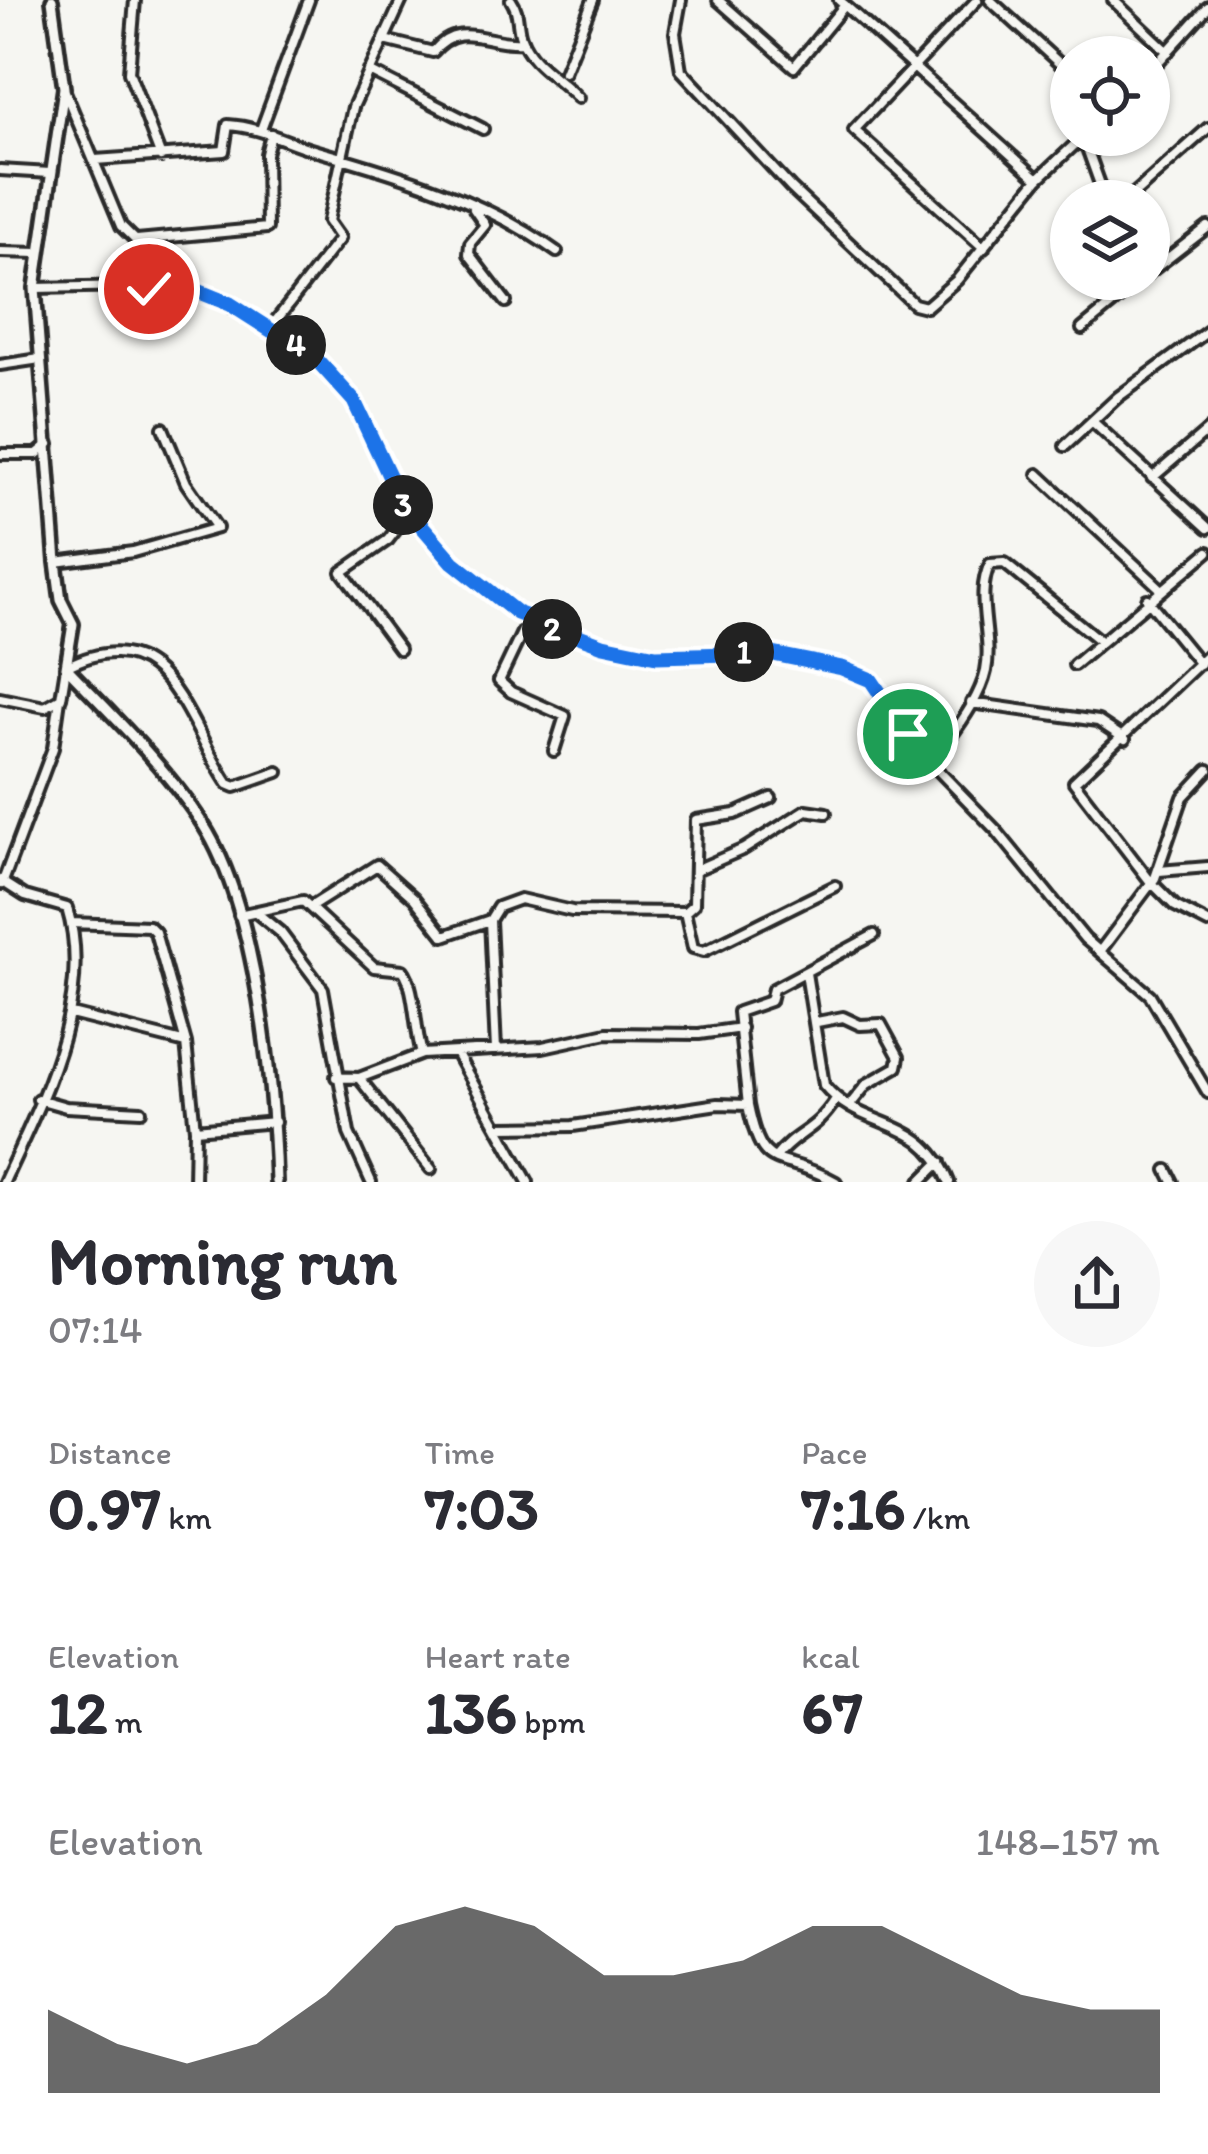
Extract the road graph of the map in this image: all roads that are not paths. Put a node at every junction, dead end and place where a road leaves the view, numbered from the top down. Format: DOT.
graph roads {
  1 [pos="52,0"];
  2 [pos="135,0"];
  3 [pos="309,0"];
  4 [pos="402,0"];
  5 [pos="511,0"];
  6 [pos="593,0"];
  7 [pos="681,0"];
  8 [pos="718,0"];
  9 [pos="990,0"];
  10 [pos="1113,0"];
  11 [pos="970,2"];
  12 [pos="842,3"];
  13 [pos="1208,7"];
  14 [pos="1151,36"];
  15 [pos="385,40"];
  16 [pos="521,42"];
  17 [pos="1170,50"];
  18 [pos="1050,55"];
  19 [pos="910,68"];
  20 [pos="369,71"];
  21 [pos="564,73"];
  22 [pos="64,88"];
  23 [pos="578,98"];
  24 [pos="262,127"];
  25 [pos="1208,128"];
  26 [pos="483,129"];
  27 [pos="271,134"];
  28 [pos="1063,156"];
  29 [pos="345,157"];
  30 [pos="162,158"];
  31 [pos="94,160"];
  32 [pos="0,170"];
  33 [pos="50,173"];
  34 [pos="1038,179"];
  35 [pos="1150,180"];
  36 [pos="473,207"];
  37 [pos="1208,227"];
  38 [pos="135,241"];
  39 [pos="984,248"];
  40 [pos="0,252"];
  41 [pos="557,252"];
  42 [pos="38,253"];
  43 [pos="1170,257"];
  44 [pos="183,285"];
  45 [pos="35,288"];
  46 [pos="1115,300"];
  47 [pos="506,302"];
  48 [pos="271,328"];
  49 [pos="1082,329"];
  50 [pos="1208,331"];
  51 [pos="40,359"];
  52 [pos="0,365"];
  53 [pos="1094,423"];
  54 [pos="163,428"];
  55 [pos="1208,430"];
  56 [pos="49,444"];
  57 [pos="1065,446"];
  58 [pos="0,454"];
  59 [pos="1038,474"];
  60 [pos="1152,478"];
  61 [pos="409,513"];
  62 [pos="1208,528"];
  63 [pos="1208,552"];
  64 [pos="56,562"];
  65 [pos="1161,589"];
  66 [pos="1147,598"];
  67 [pos="528,620"];
  68 [pos="1100,641"];
  69 [pos="399,649"];
  70 [pos="1208,655"];
  71 [pos="1200,664"];
  72 [pos="1074,665"];
  73 [pos="67,667"];
  74 [pos="0,698"];
  75 [pos="61,698"];
  76 [pos="971,704"];
  77 [pos="1125,739"];
  78 [pos="554,751"];
  79 [pos="932,764"];
  80 [pos="1208,770"];
  81 [pos="278,772"];
  82 [pos="770,799"];
  83 [pos="826,813"];
  84 [pos="1208,867"];
  85 [pos="697,870"];
  86 [pos="1159,871"];
  87 [pos="1150,881"];
  88 [pos="1,883"];
  89 [pos="835,886"];
  90 [pos="312,906"];
  91 [pos="685,911"];
  92 [pos="258,914"];
  93 [pos="238,915"];
  94 [pos="490,920"];
  95 [pos="71,923"];
  96 [pos="1208,923"];
  97 [pos="874,935"];
  98 [pos="1101,950"];
  99 [pos="806,973"];
  100 [pos="71,1015"];
  101 [pos="817,1022"];
  102 [pos="741,1028"];
  103 [pos="186,1043"];
  104 [pos="496,1050"];
  105 [pos="456,1053"];
  106 [pos="422,1054"];
  107 [pos="336,1077"];
  108 [pos="359,1078"];
  109 [pos="1208,1093"];
  110 [pos="38,1099"];
  111 [pos="836,1099"];
  112 [pos="850,1105"];
  113 [pos="748,1106"];
  114 [pos="141,1111"];
  115 [pos="277,1122"];
  116 [pos="497,1126"];
  117 [pos="510,1129"];
  118 [pos="195,1130"];
  119 [pos="508,1143"];
  120 [pos="775,1158"];
  121 [pos="941,1161"];
  122 [pos="363,1169"];
  123 [pos="431,1169"];
  124 [pos="1166,1170"];
  125 [pos="4,1182"];
  126 [pos="194,1182"];
  127 [pos="277,1182"];
  128 [pos="356,1182"];
  129 [pos="371,1182"];
  130 [pos="529,1182"];
  131 [pos="836,1182"];
  132 [pos="920,1182"];
  133 [pos="949,1182"];
  134 [pos="1173,1182"];
  1 -- 22 [label="street"];
  2 -- 30 [label="street"];
  3 -- 24 [label="street"];
  4 -- 15 [label="street"];
  5 -- 16 [label="street"];
  6 -- 21 [label="street"];
  7 -- 39 [label="street"];
  8 -- 12 [label="street"];
  9 -- 18 [label="street"];
  10 -- 14 [label="street"];
  11 -- 19 [label="street"];
  12 -- 19 [label="street"];
  13 -- 17 [label="street"];
  15 -- 16 [label="street"];
  15 -- 20 [label="street"];
  16 -- 23 [label="street"];
  19 -- 34 [label="street"];
  19 -- 39 [label="street"];
  20 -- 26 [label="street"];
  20 -- 29 [label="street"];
  22 -- 31 [label="street"];
  22 -- 33 [label="street"];
  24 -- 27 [label="street"];
  24 -- 30 [label="street"];
  25 -- 35 [label="street"];
  27 -- 29 [label="street"];
  27 -- 38 [label="street"];
  28 -- 34 [label="street"];
  29 -- 36 [label="street"];
  29 -- 48 [label="street"];
  30 -- 31 [label="street"];
  31 -- 38 [label="street"];
  32 -- 33 [label="street"];
  33 -- 42 [label="street"];
  34 -- 39 [label="street"];
  36 -- 41 [label="street"];
  36 -- 47 [label="street"];
  37 -- 43 [label="street"];
  38 -- 44 [label="street"];
  40 -- 42 [label="street"];
  42 -- 45 [label="street"];
  44 -- 45 [label="street"];
  44 -- 48 [label="street"];
  45 -- 51 [label="street"];
  46 -- 49 [label="street"];
  48 -- 61 [label="street"];
  50 -- 53 [label="street"];
  51 -- 52 [label="street"];
  51 -- 56 [label="street"];
  53 -- 57 [label="street"];
  53 -- 60 [label="street"];
  54 -- 64 [label="street"];
  55 -- 60 [label="street"];
  56 -- 58 [label="street"];
  56 -- 64 [label="street"];
  59 -- 65 [label="street"];
  60 -- 62 [label="street"];
  61 -- 67 [label="street"];
  61 -- 69 [label="street"];
  63 -- 65 [label="street"];
  64 -- 73 [label="street"];
  65 -- 66 [label="street"];
  66 -- 68 [label="street"];
  66 -- 71 [label="street"];
  67 -- 78 [label="street"];
  67 -- 79 [label="street"];
  68 -- 72 [label="street"];
  68 -- 76 [label="street"];
  70 -- 71 [label="street"];
  71 -- 77 [label="street"];
  73 -- 75 [label="street"];
  73 -- 81 [label="street"];
  73 -- 93 [label="street"];
  74 -- 75 [label="street"];
  75 -- 88 [label="street"];
  76 -- 77 [label="street"];
  76 -- 79 [label="street"];
  77 -- 87 [label="street"];
  79 -- 98 [label="street"];
  80 -- 86 [label="street"];
  82 -- 85 [label="street"];
  83 -- 85 [label="street"];
  84 -- 86 [label="street"];
  85 -- 91 [label="street"];
  86 -- 87 [label="street"];
  87 -- 96 [label="street"];
  87 -- 98 [label="street"];
  88 -- 95 [label="street"];
  89 -- 91 [label="street"];
  90 -- 92 [label="street"];
  90 -- 94 [label="street"];
  90 -- 106 [label="street"];
  91 -- 94 [label="street"];
  92 -- 93 [label="street"];
  92 -- 107 [label="street"];
  93 -- 115 [label="street"];
  94 -- 104 [label="street"];
  95 -- 100 [label="street"];
  95 -- 103 [label="street"];
  97 -- 99 [label="street"];
  98 -- 109 [label="street"];
  99 -- 101 [label="street"];
  99 -- 102 [label="street"];
  100 -- 103 [label="street"];
  100 -- 110 [label="street"];
  101 -- 111 [label="street"];
  101 -- 112 [label="street"];
  102 -- 104 [label="street"];
  102 -- 113 [label="street"];
  103 -- 118 [label="street"];
  104 -- 105 [label="street"];
  105 -- 106 [label="street"];
  105 -- 116 [label="street"];
  106 -- 108 [label="street"];
  107 -- 108 [label="street"];
  107 -- 122 [label="street"];
  108 -- 123 [label="street"];
  110 -- 114 [label="street"];
  110 -- 125 [label="street"];
  111 -- 112 [label="street"];
  111 -- 120 [label="street"];
  112 -- 121 [label="street"];
  113 -- 117 [label="street"];
  113 -- 120 [label="street"];
  115 -- 118 [label="street"];
  115 -- 127 [label="street"];
  116 -- 117 [label="street"];
  116 -- 119 [label="street"];
  117 -- 119 [label="street"];
  118 -- 126 [label="street"];
  119 -- 130 [label="street"];
  120 -- 131 [label="street"];
  121 -- 132 [label="street"];
  121 -- 133 [label="street"];
  122 -- 128 [label="street"];
  122 -- 129 [label="street"];
  124 -- 134 [label="street"];
}
